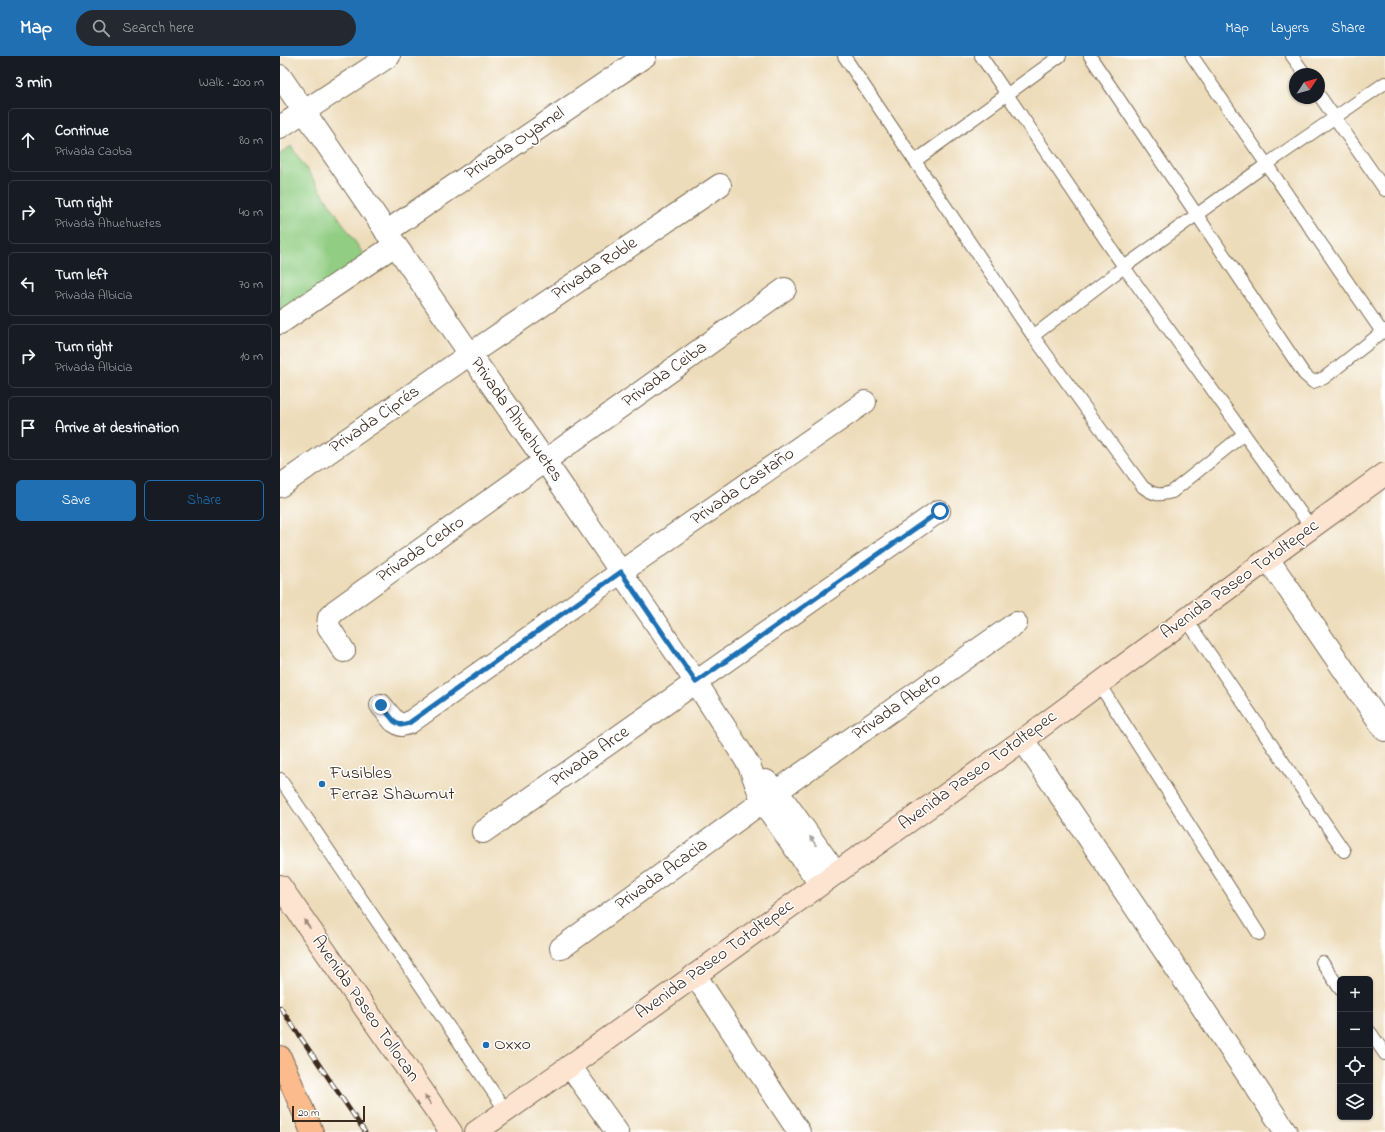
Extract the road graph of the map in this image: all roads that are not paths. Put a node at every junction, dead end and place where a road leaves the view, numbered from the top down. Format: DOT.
graph roads {
  1 [pos="389,56"];
  2 [pos="644,56"];
  3 [pos="844,56"];
  4 [pos="981,56"];
  5 [pos="1060,56"];
  6 [pos="1090,56"];
  7 [pos="1192,56"];
  8 [pos="1292,56"];
  9 [pos="1301,68"];
  10 [pos="280,76"];
  11 [pos="1385,83"];
  12 [pos="1008,94"];
  13 [pos="1325,104"];
  14 [pos="304,112"];
  15 [pos="1335,118"];
  16 [pos="280,127"];
  17 [pos="915,161"];
  18 [pos="1267,164"];
  19 [pos="720,185"];
  20 [pos="1385,190"];
  21 [pos="1196,214"];
  22 [pos="391,239"];
  23 [pos="1124,267"];
  24 [pos="785,289"];
  25 [pos="280,323"];
  26 [pos="1384,331"];
  27 [pos="1033,336"];
  28 [pos="470,354"];
  29 [pos="865,402"];
  30 [pos="1244,434"];
  31 [pos="546,461"];
  32 [pos="1385,474"];
  33 [pos="280,486"];
  34 [pos="940,511"];
  35 [pos="1312,527"];
  36 [pos="1268,559"];
  37 [pos="621,572"];
  38 [pos="1186,619"];
  39 [pos="1016,622"];
  40 [pos="344,651"];
  41 [pos="696,682"];
  42 [pos="1099,684"];
  43 [pos="381,705"];
  44 [pos="1385,730"];
  45 [pos="1022,740"];
  46 [pos="280,779"];
  47 [pos="770,796"];
  48 [pos="484,832"];
  49 [pos="1344,851"];
  50 [pos="828,879"];
  51 [pos="280,886"];
  52 [pos="1259,934"];
  53 [pos="561,948"];
  54 [pos="1322,962"];
  55 [pos="695,975"];
  56 [pos="1337,984"];
  57 [pos="1373,1036"];
  58 [pos="1385,1054"];
  59 [pos="280,1057"];
  60 [pos="570,1066"];
  61 [pos="506,1111"];
  62 [pos="312,1132"];
  63 [pos="450,1132"];
  64 [pos="476,1132"];
  65 [pos="617,1132"];
  66 [pos="799,1132"];
  67 [pos="1286,1132"];
  1 -- 14 [label="street"];
  2 -- 22 [label="street, Privada Oyamel"];
  3 -- 17 [label="lane"];
  4 -- 12 [label="lane"];
  5 -- 12 [label="lane"];
  6 -- 21 [label="lane"];
  7 -- 18 [label="lane"];
  8 -- 9 [label="lane"];
  10 -- 14 [label="street, Privada Ahuehuetes"];
  11 -- 15 [label="lane"];
  12 -- 17 [label="lane"];
  12 -- 23 [label="lane"];
  13 -- 15 [label="lane"];
  14 -- 16 [label="street"];
  14 -- 22 [label="street, Privada Ahuehuetes"];
  15 -- 18 [label="lane"];
  15 -- 20 [label="lane"];
  17 -- 27 [label="lane"];
  18 -- 21 [label="lane"];
  18 -- 26 [label="lane"];
  19 -- 28 [label="street, Privada Roble"];
  21 -- 23 [label="lane"];
  21 -- 26 [label="lane"];
  22 -- 25 [label="street, Privada Oyamel"];
  22 -- 28 [label="street, Privada Ahuehuetes"];
  23 -- 27 [label="lane"];
  23 -- 30 [label="lane"];
  24 -- 31 [label="street, Privada Ceiba"];
  27 -- 30 [label="lane"];
  28 -- 31 [label="street, Privada Ahuehuetes"];
  28 -- 33 [label="street, Privada Ciprés"];
  29 -- 37 [label="street, Privada Castaño"];
  30 -- 35 [label="lane"];
  31 -- 37 [label="street, Privada Ahuehuetes"];
  31 -- 40 [label="street, Privada Cedro"];
  32 -- 35 [label="main road, Avenida Paseo Totoltepec"];
  34 -- 41 [label="street, Privada Arce"];
  35 -- 36 [label="main road, Avenida Paseo Totoltepec"];
  36 -- 38 [label="main road, Avenida Paseo Totoltepec"];
  36 -- 44 [label="street"];
  37 -- 41 [label="street, Privada Ahuehuetes"];
  37 -- 43 [label="street, Privada Castaño"];
  38 -- 42 [label="main road, Avenida Paseo Totoltepec"];
  38 -- 49 [label="lane"];
  39 -- 47 [label="street, Privada Abeto"];
  41 -- 47 [label="street, Privada Ahuehuetes"];
  41 -- 48 [label="street, Privada Arce"];
  42 -- 45 [label="main road, Avenida Paseo Totoltepec"];
  42 -- 52 [label="lane"];
  45 -- 50 [label="main road, Avenida Paseo Totoltepec"];
  45 -- 67 [label="street"];
  46 -- 61 [label="lane"];
  47 -- 50 [label="street, Privada Ahuehuetes"];
  47 -- 53 [label="street, Privada Acacia"];
  50 -- 55 [label="main road, Avenida Paseo Totoltepec"];
  63 -- 51 [label="main road, Avenida Paseo Tollocan, one-way"];
  54 -- 56 [label="lane"];
  55 -- 60 [label="main road, Avenida Paseo Totoltepec"];
  55 -- 66 [label="street"];
  57 -- 58 [label="lane"];
  59 -- 62 [label="highway"];
  60 -- 61 [label="main road, Avenida Paseo Totoltepec"];
  60 -- 65 [label="street"];
  61 -- 64 [label="main road, Avenida Paseo Totoltepec"];
}
